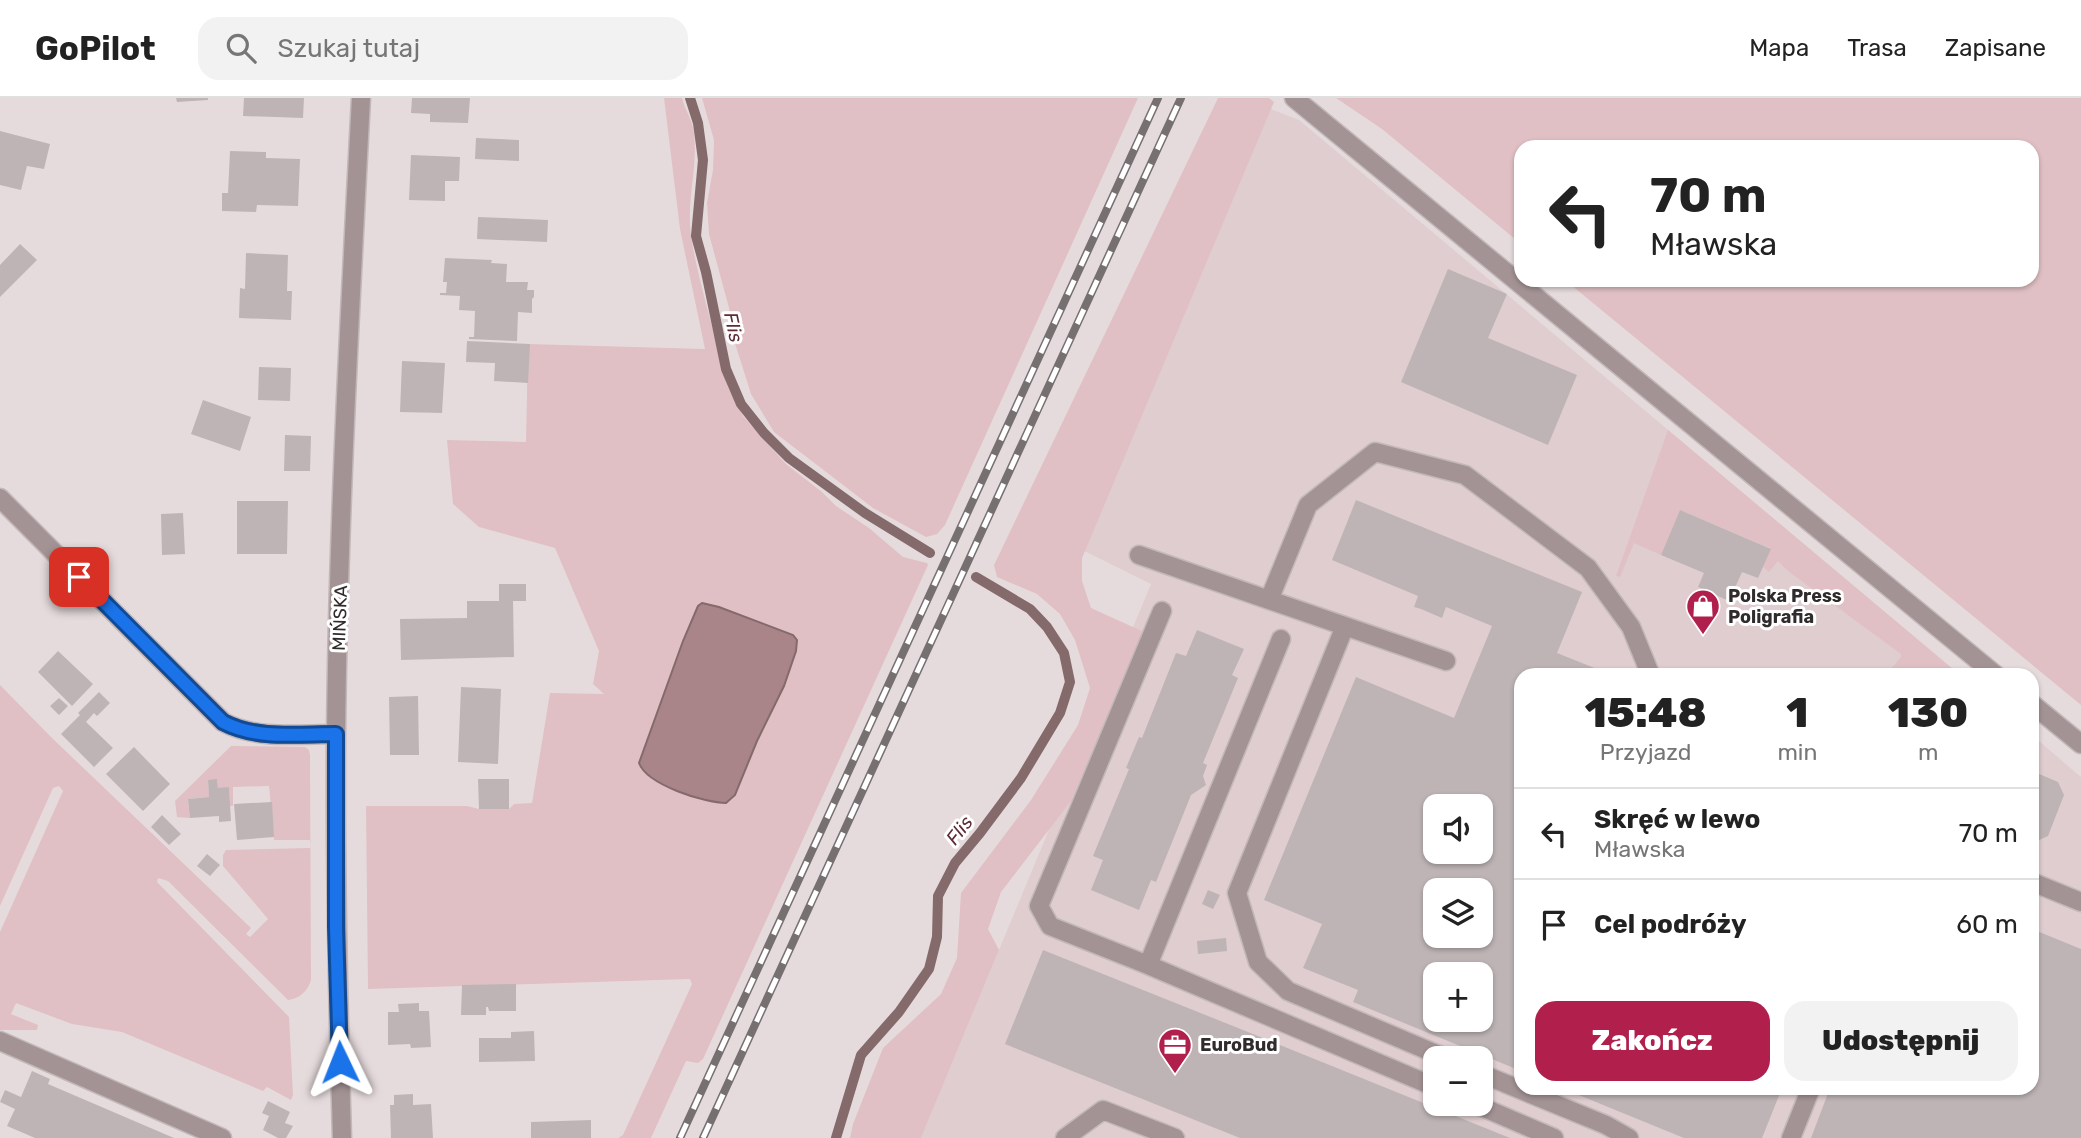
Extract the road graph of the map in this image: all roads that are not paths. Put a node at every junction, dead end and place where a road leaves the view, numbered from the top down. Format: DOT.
graph roads {
  1 [pos="361,98"];
  2 [pos="1294,98"];
  3 [pos="1514,279"];
  4 [pos="1524,287"];
  5 [pos="0,498"];
  6 [pos="1139,555"];
  7 [pos="1269,600"];
  8 [pos="1162,611"];
  9 [pos="1345,626"];
  10 [pos="1281,639"];
  11 [pos="1446,661"];
  12 [pos="1648,668"];
  13 [pos="1987,668"];
  14 [pos="2039,710"];
  15 [pos="336,734"];
  16 [pos="2081,744"];
  17 [pos="2039,885"];
  18 [pos="2081,902"];
  19 [pos="1148,965"];
  20 [pos="0,1041"];
  21 [pos="1423,1048"];
  22 [pos="1493,1078"];
  23 [pos="1423,1082"];
  24 [pos="1514,1087"];
  25 [pos="1533,1095"];
  26 [pos="1808,1095"];
  27 [pos="1493,1112"];
  28 [pos="222,1138"];
  29 [pos="342,1138"];
  30 [pos="1065,1138"];
  31 [pos="1175,1138"];
  32 [pos="1553,1138"];
  33 [pos="1629,1138"];
  34 [pos="1791,1138"];
  1 -- 15 [label="street, MIŃSKA"];
  2 -- 3 [label="street"];
  4 -- 13 [label="street"];
  5 -- 15 [label="street"];
  6 -- 7 [label="street"];
  7 -- 9 [label="street"];
  7 -- 12 [label="street"];
  8 -- 19 [label="street"];
  9 -- 11 [label="street"];
  9 -- 21 [label="street"];
  10 -- 19 [label="street"];
  14 -- 16 [label="street"];
  15 -- 29 [label="street, MIŃSKA"];
  17 -- 18 [label="street"];
  19 -- 23 [label="street"];
  20 -- 28 [label="street"];
  22 -- 24 [label="street"];
  25 -- 33 [label="street"];
  26 -- 34 [label="street"];
  27 -- 32 [label="street"];
  30 -- 31 [label="street"];
}
